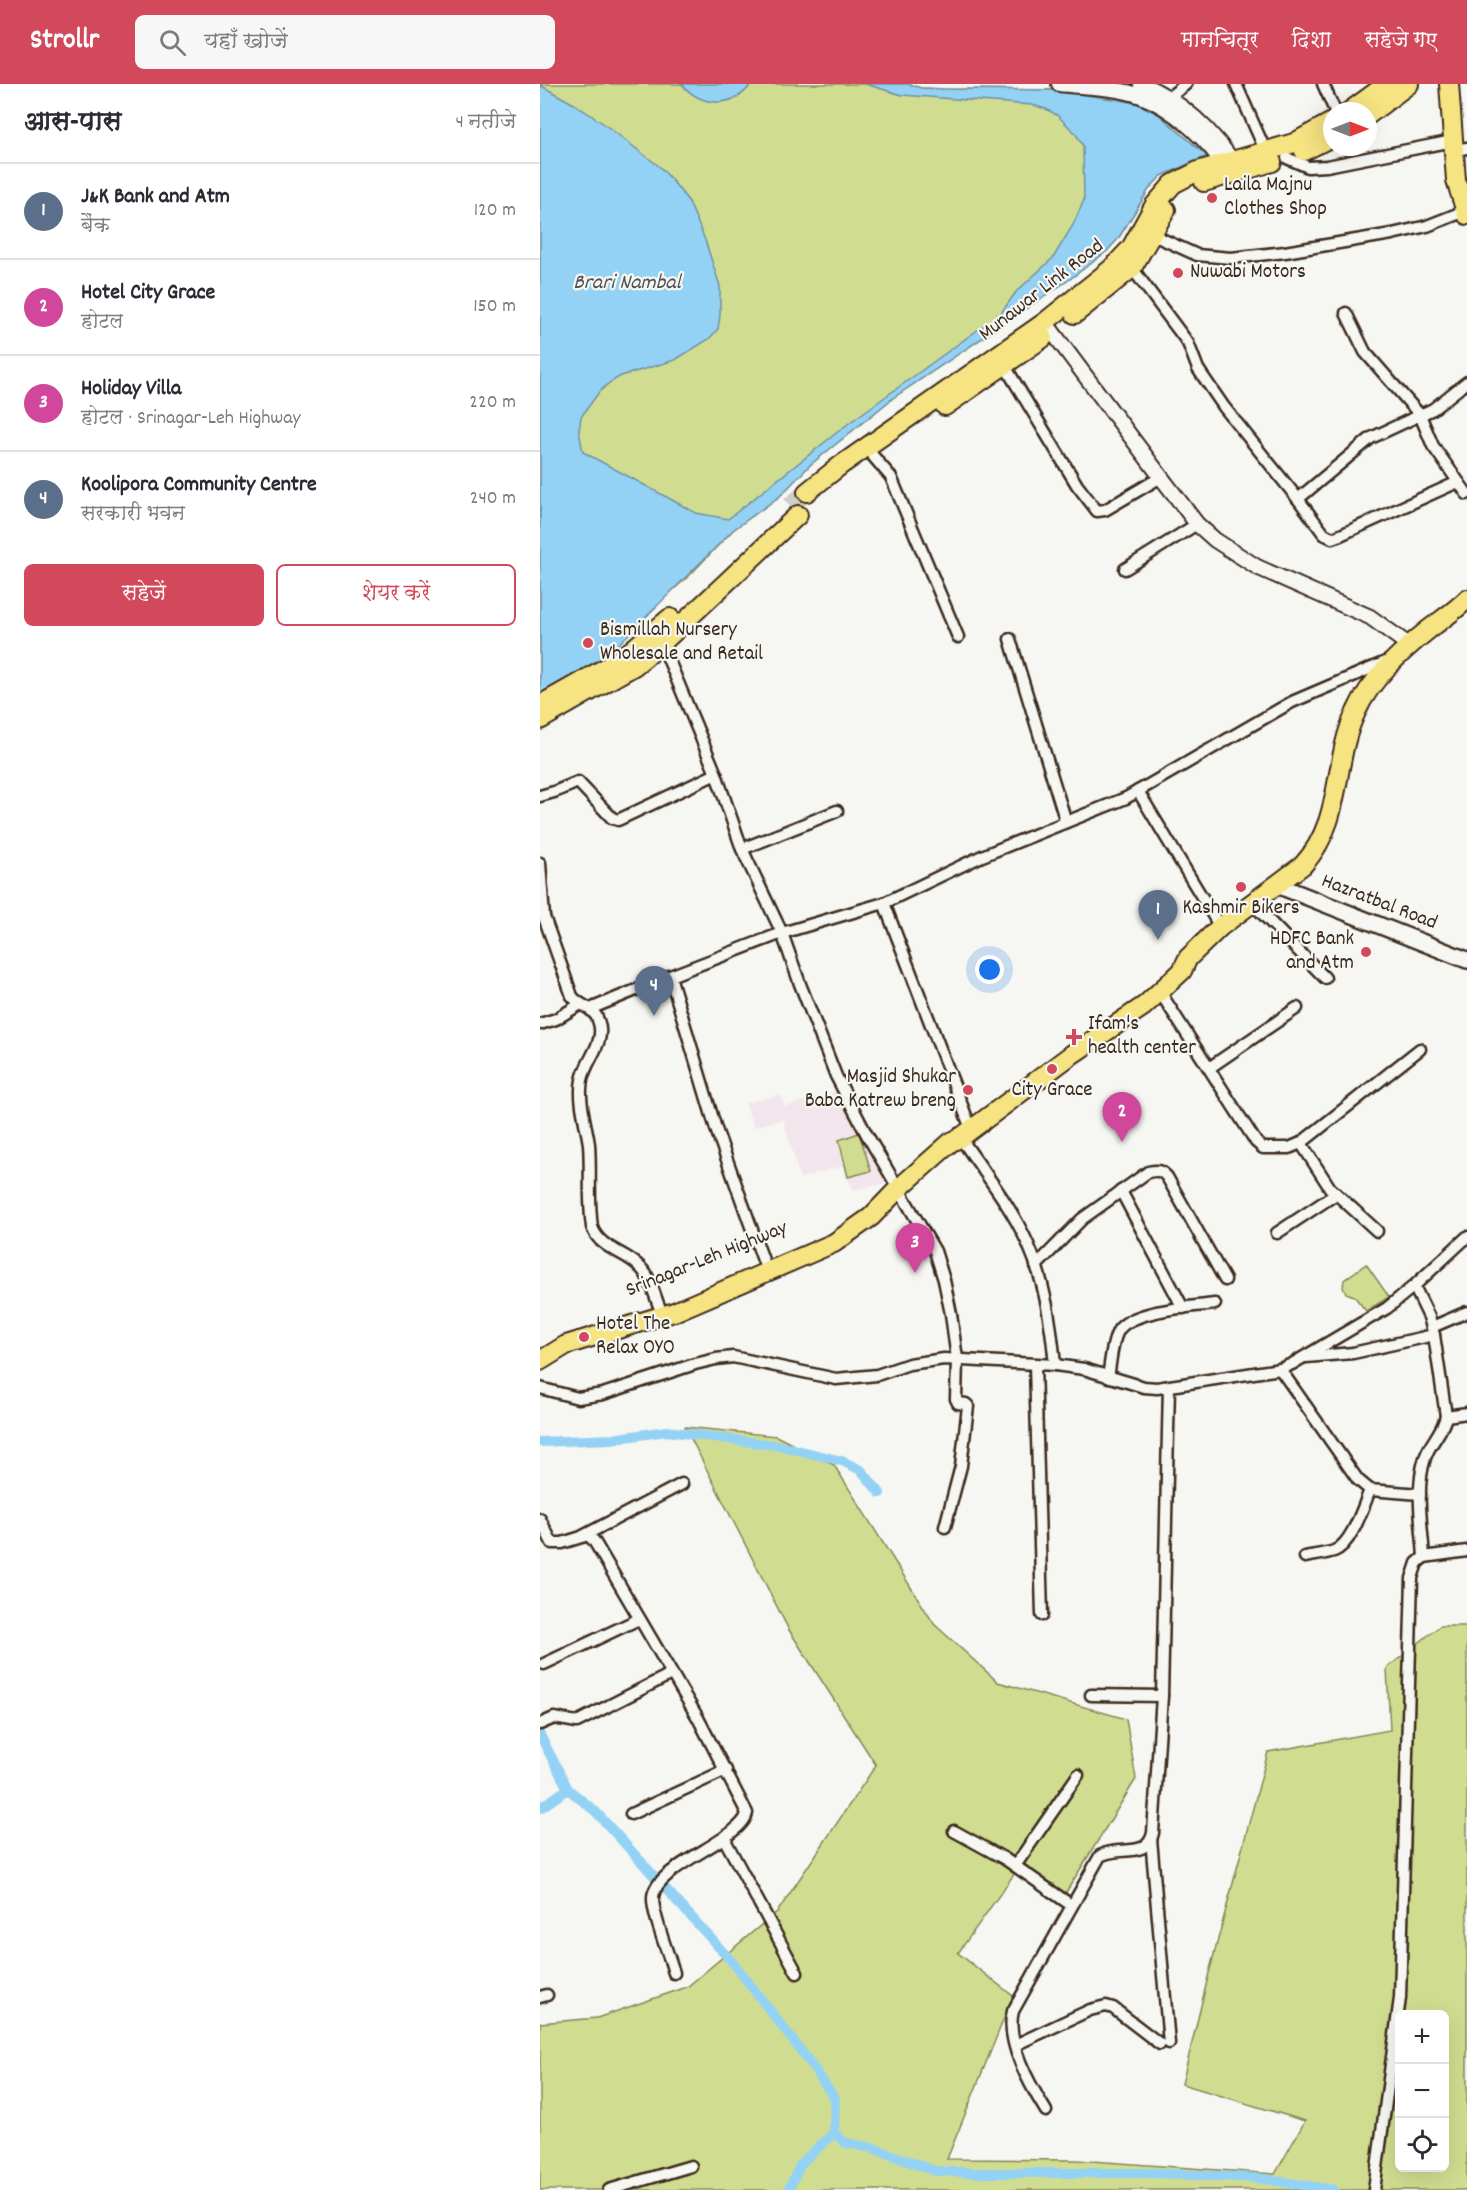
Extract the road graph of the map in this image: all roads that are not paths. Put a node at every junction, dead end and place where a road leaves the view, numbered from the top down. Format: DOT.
graph roads {
  1 [pos="1059,84"];
  2 [pos="1186,84"];
  3 [pos="1236,84"];
  4 [pos="1323,84"];
  5 [pos="1387,84"];
  6 [pos="1409,84"];
  7 [pos="1449,84"];
  8 [pos="1135,87"];
  9 [pos="1168,98"];
  10 [pos="1331,102"];
  11 [pos="1364,102"];
  12 [pos="1377,108"];
  13 [pos="1323,127"];
  14 [pos="1323,141"];
  15 [pos="1460,146"];
  16 [pos="1266,152"];
  17 [pos="1287,158"];
  18 [pos="1467,167"];
  19 [pos="1232,169"];
  20 [pos="1466,213"];
  21 [pos="1153,235"];
  22 [pos="1132,268"];
  23 [pos="1346,313"];
  24 [pos="1048,327"];
  25 [pos="1005,366"];
  26 [pos="1467,382"];
  27 [pos="1420,415"];
  28 [pos="870,451"];
  29 [pos="1161,477"];
  30 [pos="1458,482"];
  31 [pos="1467,494"];
  32 [pos="810,496"];
  33 [pos="1298,499"];
  34 [pos="794,510"];
  35 [pos="1197,524"];
  36 [pos="1125,570"];
  37 [pos="1464,604"];
  38 [pos="659,637"];
  39 [pos="958,638"];
  40 [pos="1010,639"];
  41 [pos="1405,651"];
  42 [pos="628,665"];
  43 [pos="540,705"];
  44 [pos="540,720"];
  45 [pos="540,729"];
  46 [pos="716,774"];
  47 [pos="1138,791"];
  48 [pos="540,796"];
  49 [pos="837,811"];
  50 [pos="1066,822"];
  51 [pos="742,849"];
  52 [pos="540,863"];
  53 [pos="1277,885"];
  54 [pos="884,903"];
  55 [pos="1252,903"];
  56 [pos="1221,927"];
  57 [pos="783,933"];
  58 [pos="1188,958"];
  59 [pos="1467,960"];
  60 [pos="670,976"];
  61 [pos="1325,978"];
  62 [pos="1160,992"];
  63 [pos="579,1005"];
  64 [pos="1297,1008"];
  65 [pos="590,1009"];
  66 [pos="540,1024"];
  67 [pos="1420,1049"];
  68 [pos="1209,1068"];
  69 [pos="959,1133"];
  70 [pos="1301,1143"];
  71 [pos="898,1189"];
  72 [pos="1121,1191"];
  73 [pos="1336,1194"];
  74 [pos="885,1202"];
  75 [pos="1377,1231"];
  76 [pos="1276,1233"];
  77 [pos="1467,1237"];
  78 [pos="764,1263"];
  79 [pos="1036,1266"];
  80 [pos="1225,1280"];
  81 [pos="1414,1286"];
  82 [pos="1215,1304"];
  83 [pos="659,1306"];
  84 [pos="1183,1308"];
  85 [pos="1467,1312"];
  86 [pos="1433,1331"];
  87 [pos="540,1349"];
  88 [pos="1306,1357"];
  89 [pos="957,1359"];
  90 [pos="540,1361"];
  91 [pos="1035,1365"];
  92 [pos="1055,1365"];
  93 [pos="1280,1369"];
  94 [pos="1108,1377"];
  95 [pos="1169,1387"];
  96 [pos="541,1390"];
  97 [pos="1467,1413"];
  98 [pos="1446,1416"];
  99 [pos="682,1484"];
  100 [pos="1370,1490"];
  101 [pos="1420,1494"];
  102 [pos="540,1519"];
  103 [pos="945,1527"];
  104 [pos="583,1536"];
  105 [pos="1467,1551"];
  106 [pos="1305,1557"];
  107 [pos="1424,1557"];
  108 [pos="1042,1615"];
  109 [pos="639,1619"];
  110 [pos="544,1664"];
  111 [pos="671,1674"];
  112 [pos="1091,1695"];
  113 [pos="1162,1696"];
  114 [pos="541,1724"];
  115 [pos="726,1770"];
  116 [pos="1078,1775"];
  117 [pos="631,1814"];
  118 [pos="954,1831"];
  119 [pos="727,1835"];
  120 [pos="1152,1839"];
  121 [pos="1015,1866"];
  122 [pos="1071,1905"];
  123 [pos="674,1973"];
  124 [pos="797,1973"];
  125 [pos="1015,2045"];
  126 [pos="1047,2111"];
  127 [pos="691,2166"];
  128 [pos="1374,2188"];
  129 [pos="609,2190"];
  1 -- 8 [label="street"];
  2 -- 9 [label="street"];
  3 -- 16 [label="street"];
  4 -- 10 [label="street"];
  5 -- 11 [label="main road"];
  6 -- 12 [label="main road"];
  7 -- 15 [label="main road"];
  8 -- 9 [label="street"];
  8 -- 19 [label="street"];
  9 -- 19 [label="street"];
  13 -- 16 [label="main road, Munawar Link Road"];
  14 -- 17 [label="main road, Munawar Link Road"];
  15 -- 17 [label="street"];
  15 -- 18 [label="main road"];
  15 -- 20 [label="main road"];
  16 -- 19 [label="main road, Munawar Link Road"];
  17 -- 19 [label="main road, Munawar Link Road"];
  19 -- 21 [label="main road, Munawar Link Road"];
  19 -- 24 [label="main road, Munawar Link Road"];
  20 -- 21 [label="street"];
  21 -- 22 [label="main road, Munawar Link Road"];
  22 -- 24 [label="main road, Munawar Link Road"];
  22 -- 33 [label="street"];
  23 -- 27 [label="street"];
  24 -- 25 [label="main road, Munawar Link Road"];
  24 -- 28 [label="main road, Munawar Link Road"];
  24 -- 29 [label="street"];
  25 -- 28 [label="main road, Munawar Link Road"];
  25 -- 29 [label="street"];
  26 -- 27 [label="street"];
  27 -- 30 [label="street"];
  27 -- 33 [label="street"];
  28 -- 32 [label="main road, Munawar Link Road"];
  28 -- 39 [label="street"];
  29 -- 35 [label="street"];
  30 -- 31 [label="street"];
  30 -- 33 [label="street"];
  34 -- 38 [label="main road"];
  35 -- 36 [label="street"];
  35 -- 41 [label="street"];
  37 -- 41 [label="main road"];
  38 -- 42 [label="main road"];
  38 -- 46 [label="street"];
  40 -- 50 [label="street"];
  41 -- 47 [label="street"];
  41 -- 53 [label="main road"];
  42 -- 43 [label="main road"];
  42 -- 44 [label="main road"];
  42 -- 45 [label="street"];
  46 -- 48 [label="street"];
  46 -- 51 [label="street"];
  47 -- 50 [label="street"];
  47 -- 56 [label="street"];
  49 -- 51 [label="street"];
  50 -- 54 [label="street"];
  51 -- 57 [label="street"];
  52 -- 63 [label="street"];
  53 -- 55 [label="main road"];
  53 -- 59 [label="main road, Hazratbal Road"];
  54 -- 57 [label="street"];
  54 -- 69 [label="street"];
  55 -- 56 [label="main road"];
  55 -- 61 [label="street"];
  56 -- 58 [label="main road"];
  57 -- 60 [label="street"];
  57 -- 71 [label="street"];
  58 -- 62 [label="main road"];
  58 -- 69 [label="main road"];
  60 -- 65 [label="street"];
  60 -- 78 [label="street"];
  62 -- 68 [label="street"];
  62 -- 69 [label="main road"];
  63 -- 65 [label="street"];
  63 -- 66 [label="street"];
  64 -- 68 [label="street"];
  65 -- 83 [label="street"];
  67 -- 70 [label="street"];
  68 -- 70 [label="street"];
  69 -- 71 [label="main road"];
  69 -- 79 [label="street"];
  70 -- 73 [label="street"];
  71 -- 74 [label="main road"];
  71 -- 89 [label="street"];
  72 -- 79 [label="street"];
  72 -- 80 [label="street"];
  72 -- 84 [label="street"];
  73 -- 75 [label="street"];
  73 -- 76 [label="street"];
  74 -- 78 [label="main road, Srinagar-Leh Highway"];
  74 -- 90 [label="main road"];
  77 -- 81 [label="street"];
  78 -- 83 [label="main road, Srinagar-Leh Highway"];
  79 -- 92 [label="street"];
  81 -- 86 [label="street"];
  81 -- 88 [label="street"];
  82 -- 84 [label="street"];
  83 -- 87 [label="main road, Srinagar-Leh Highway"];
  84 -- 94 [label="street"];
  85 -- 86 [label="street"];
  86 -- 88 [label="street"];
  86 -- 98 [label="street"];
  88 -- 93 [label="street"];
  89 -- 91 [label="street"];
  89 -- 96 [label="street"];
  89 -- 103 [label="street"];
  91 -- 92 [label="street"];
  91 -- 108 [label="street"];
  92 -- 94 [label="street"];
  93 -- 95 [label="street"];
  93 -- 100 [label="street"];
  94 -- 95 [label="street"];
  95 -- 113 [label="street"];
  97 -- 98 [label="street"];
  98 -- 101 [label="street"];
  99 -- 104 [label="street"];
  100 -- 101 [label="street"];
  100 -- 106 [label="street"];
  101 -- 107 [label="street"];
  102 -- 104 [label="street"];
  104 -- 109 [label="street"];
  105 -- 107 [label="street"];
  107 -- 128 [label="street"];
  109 -- 110 [label="street"];
  109 -- 111 [label="street"];
  111 -- 114 [label="street"];
  111 -- 115 [label="street"];
  112 -- 113 [label="street"];
  113 -- 120 [label="street"];
  115 -- 117 [label="street"];
  115 -- 119 [label="street"];
  116 -- 121 [label="street"];
  118 -- 121 [label="street"];
  119 -- 123 [label="street"];
  119 -- 124 [label="street"];
  120 -- 122 [label="street"];
  120 -- 125 [label="street"];
  121 -- 122 [label="street"];
  122 -- 125 [label="street"];
  125 -- 126 [label="street"];
  127 -- 129 [label="street"];
}
